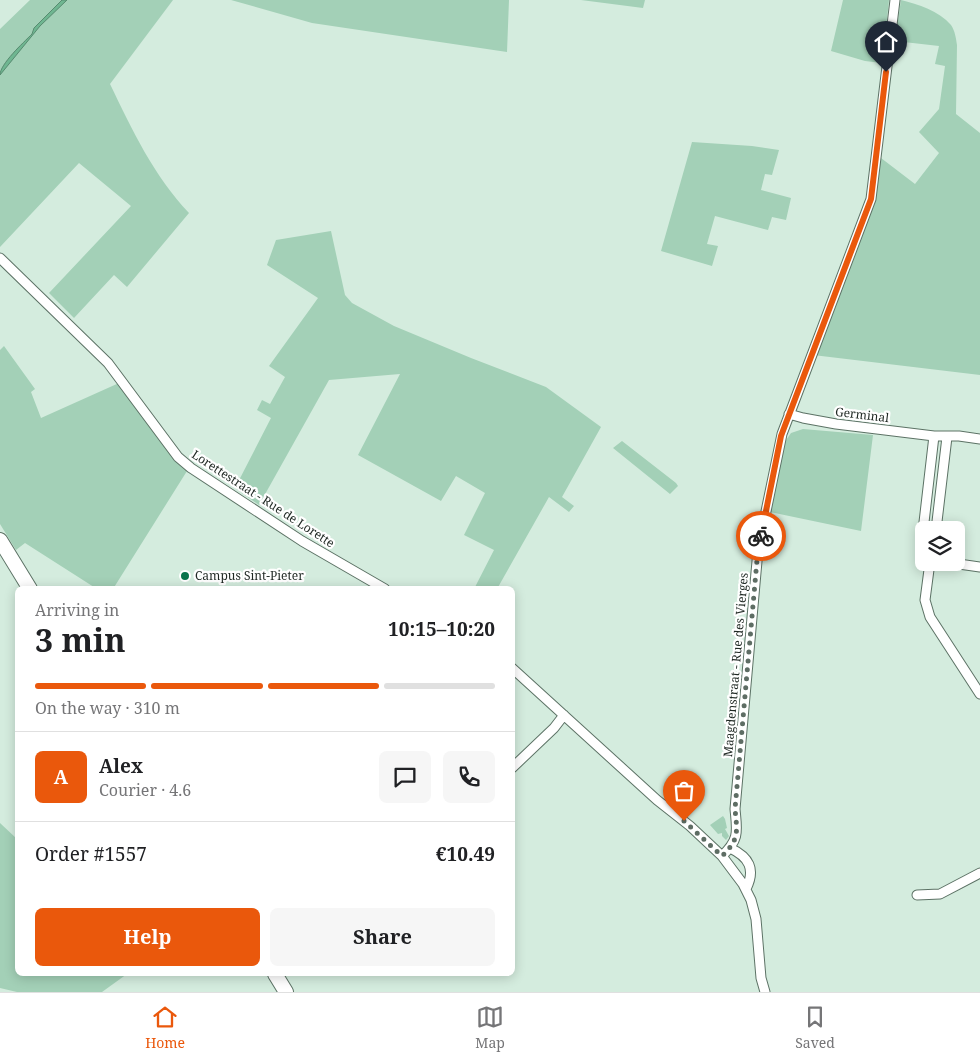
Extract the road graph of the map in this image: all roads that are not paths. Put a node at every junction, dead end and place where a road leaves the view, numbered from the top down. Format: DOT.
graph roads {
  1 [pos="895,0"];
  2 [pos="0,258"];
  3 [pos="789,414"];
  4 [pos="934,436"];
  5 [pos="947,437"];
  6 [pos="980,438"];
  7 [pos="924,521"];
  8 [pos="937,521"];
  9 [pos="0,540"];
  10 [pos="965,565"];
  11 [pos="980,567"];
  12 [pos="929,571"];
  13 [pos="28,586"];
  14 [pos="380,586"];
  15 [pos="515,671"];
  16 [pos="980,694"];
  17 [pos="564,715"];
  18 [pos="515,765"];
  19 [pos="730,848"];
  20 [pos="722,856"];
  21 [pos="980,873"];
  22 [pos="746,889"];
  23 [pos="917,895"];
  24 [pos="275,976"];
  25 [pos="286,992"];
  26 [pos="765,992"];
  1 -- 3 [label="street, Maagdenstraat - Rue des Vierges"];
  2 -- 14 [label="street, Lorettestraat - Rue de Lorette"];
  3 -- 4 [label="street, Germinal"];
  3 -- 19 [label="street, Maagdenstraat - Rue des Vierges"];
  4 -- 5 [label="street, Germinal"];
  4 -- 7 [label="street"];
  5 -- 6 [label="street, Germinal"];
  5 -- 8 [label="street"];
  9 -- 13 [label="main road"];
  10 -- 11 [label="street"];
  12 -- 16 [label="street"];
  15 -- 17 [label="street"];
  17 -- 18 [label="street"];
  17 -- 20 [label="street"];
  19 -- 20 [label="street"];
  19 -- 22 [label="street"];
  20 -- 22 [label="street"];
  21 -- 23 [label="street"];
  22 -- 26 [label="street"];
  24 -- 25 [label="main road"];
}
